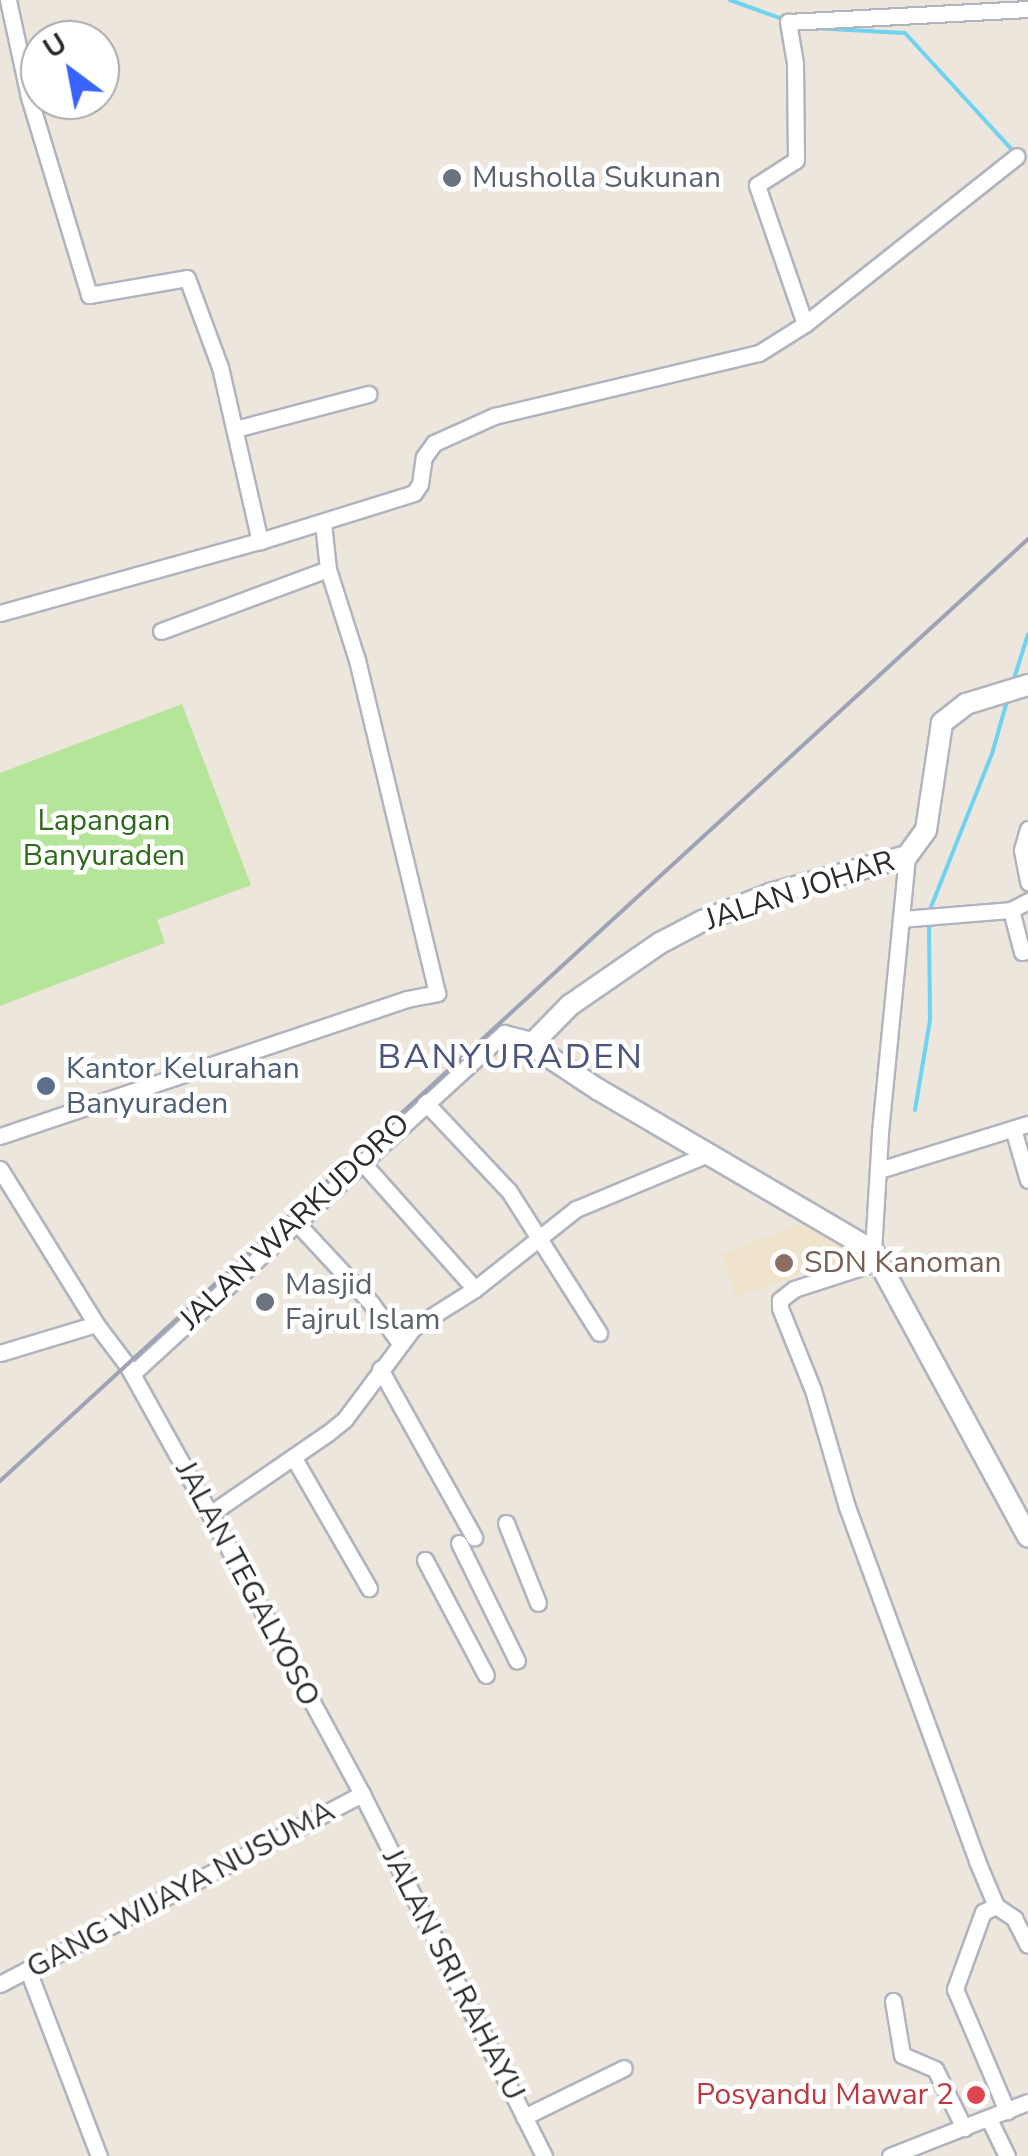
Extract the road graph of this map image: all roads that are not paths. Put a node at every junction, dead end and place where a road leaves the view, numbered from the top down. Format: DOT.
graph roads {
  1 [pos="8,0"];
  2 [pos="1028,10"];
  3 [pos="1017,156"];
  4 [pos="805,324"];
  5 [pos="368,394"];
  6 [pos="235,429"];
  7 [pos="323,522"];
  8 [pos="260,542"];
  9 [pos="328,569"];
  10 [pos="0,612"];
  11 [pos="161,631"];
  12 [pos="1028,685"];
  13 [pos="1028,828"];
  14 [pos="907,856"];
  15 [pos="1028,882"];
  16 [pos="1028,901"];
  17 [pos="1010,910"];
  18 [pos="901,919"];
  19 [pos="1028,950"];
  20 [pos="535,1041"];
  21 [pos="425,1102"];
  22 [pos="0,1116"];
  23 [pos="1020,1126"];
  24 [pos="3,1135"];
  25 [pos="708,1154"];
  26 [pos="361,1161"];
  27 [pos="0,1169"];
  28 [pos="879,1170"];
  29 [pos="1028,1180"];
  30 [pos="295,1221"];
  31 [pos="541,1237"];
  32 [pos="875,1256"];
  33 [pos="475,1289"];
  34 [pos="96,1324"];
  35 [pos="599,1334"];
  36 [pos="400,1342"];
  37 [pos="0,1353"];
  38 [pos="380,1368"];
  39 [pos="132,1374"];
  40 [pos="295,1460"];
  41 [pos="210,1514"];
  42 [pos="506,1524"];
  43 [pos="1028,1537"];
  44 [pos="425,1560"];
  45 [pos="370,1588"];
  46 [pos="538,1603"];
  47 [pos="517,1661"];
  48 [pos="486,1675"];
  49 [pos="362,1794"];
  50 [pos="996,1906"];
  51 [pos="1028,1945"];
  52 [pos="29,1972"];
  53 [pos="0,1984"];
  54 [pos="893,2002"];
  55 [pos="624,2068"];
  56 [pos="1028,2102"];
  57 [pos="1007,2110"];
  58 [pos="524,2117"];
  59 [pos="989,2119"];
  60 [pos="964,2128"];
  61 [pos="99,2156"];
  62 [pos="544,2156"];
  63 [pos="890,2156"];
  64 [pos="1007,2156"];
  1 -- 6 [label="street"];
  2 -- 4 [label="street"];
  3 -- 4 [label="street"];
  4 -- 7 [label="street"];
  5 -- 6 [label="street"];
  6 -- 8 [label="street"];
  7 -- 8 [label="street"];
  7 -- 9 [label="street"];
  8 -- 10 [label="street"];
  9 -- 11 [label="street"];
  9 -- 24 [label="street"];
  12 -- 14 [label="street, JALAN JOHAR"];
  13 -- 15 [label="street"];
  14 -- 18 [label="street"];
  14 -- 20 [label="street, JALAN JOHAR"];
  16 -- 17 [label="street"];
  17 -- 18 [label="street"];
  17 -- 19 [label="street"];
  18 -- 28 [label="street"];
  20 -- 21 [label="street, JALAN WARKUDORO"];
  20 -- 25 [label="street"];
  21 -- 26 [label="street, JALAN WARKUDORO"];
  21 -- 31 [label="street"];
  22 -- 24 [label="street"];
  23 -- 28 [label="street"];
  23 -- 29 [label="street"];
  25 -- 31 [label="street"];
  25 -- 32 [label="street"];
  26 -- 30 [label="street, JALAN WARKUDORO"];
  26 -- 33 [label="street"];
  27 -- 34 [label="street, JALAN TEGALYOSO"];
  28 -- 32 [label="street"];
  30 -- 36 [label="street"];
  30 -- 39 [label="street, JALAN WARKUDORO"];
  31 -- 33 [label="street"];
  31 -- 35 [label="street"];
  32 -- 43 [label="street"];
  32 -- 50 [label="street"];
  33 -- 36 [label="street"];
  34 -- 37 [label="street"];
  34 -- 39 [label="street, JALAN TEGALYOSO"];
  36 -- 38 [label="street"];
  38 -- 40 [label="street"];
  38 -- 47 [label="street"];
  39 -- 41 [label="street, JALAN TEGALYOSO"];
  40 -- 41 [label="street"];
  40 -- 45 [label="street"];
  41 -- 49 [label="street, JALAN TEGALYOSO"];
  42 -- 46 [label="street"];
  44 -- 48 [label="street"];
  49 -- 52 [label="street, GANG WIJAYA NUSUMA"];
  49 -- 58 [label="street, JALAN SRI RAHAYU"];
  50 -- 51 [label="street"];
  50 -- 57 [label="street"];
  52 -- 53 [label="street, GANG WIJAYA NUSUMA"];
  52 -- 61 [label="street"];
  54 -- 60 [label="street"];
  55 -- 58 [label="street"];
  56 -- 57 [label="street"];
  57 -- 59 [label="street"];
  58 -- 62 [label="street, JALAN SRI RAHAYU"];
  59 -- 60 [label="street"];
  59 -- 64 [label="street"];
  60 -- 63 [label="street"];
}
